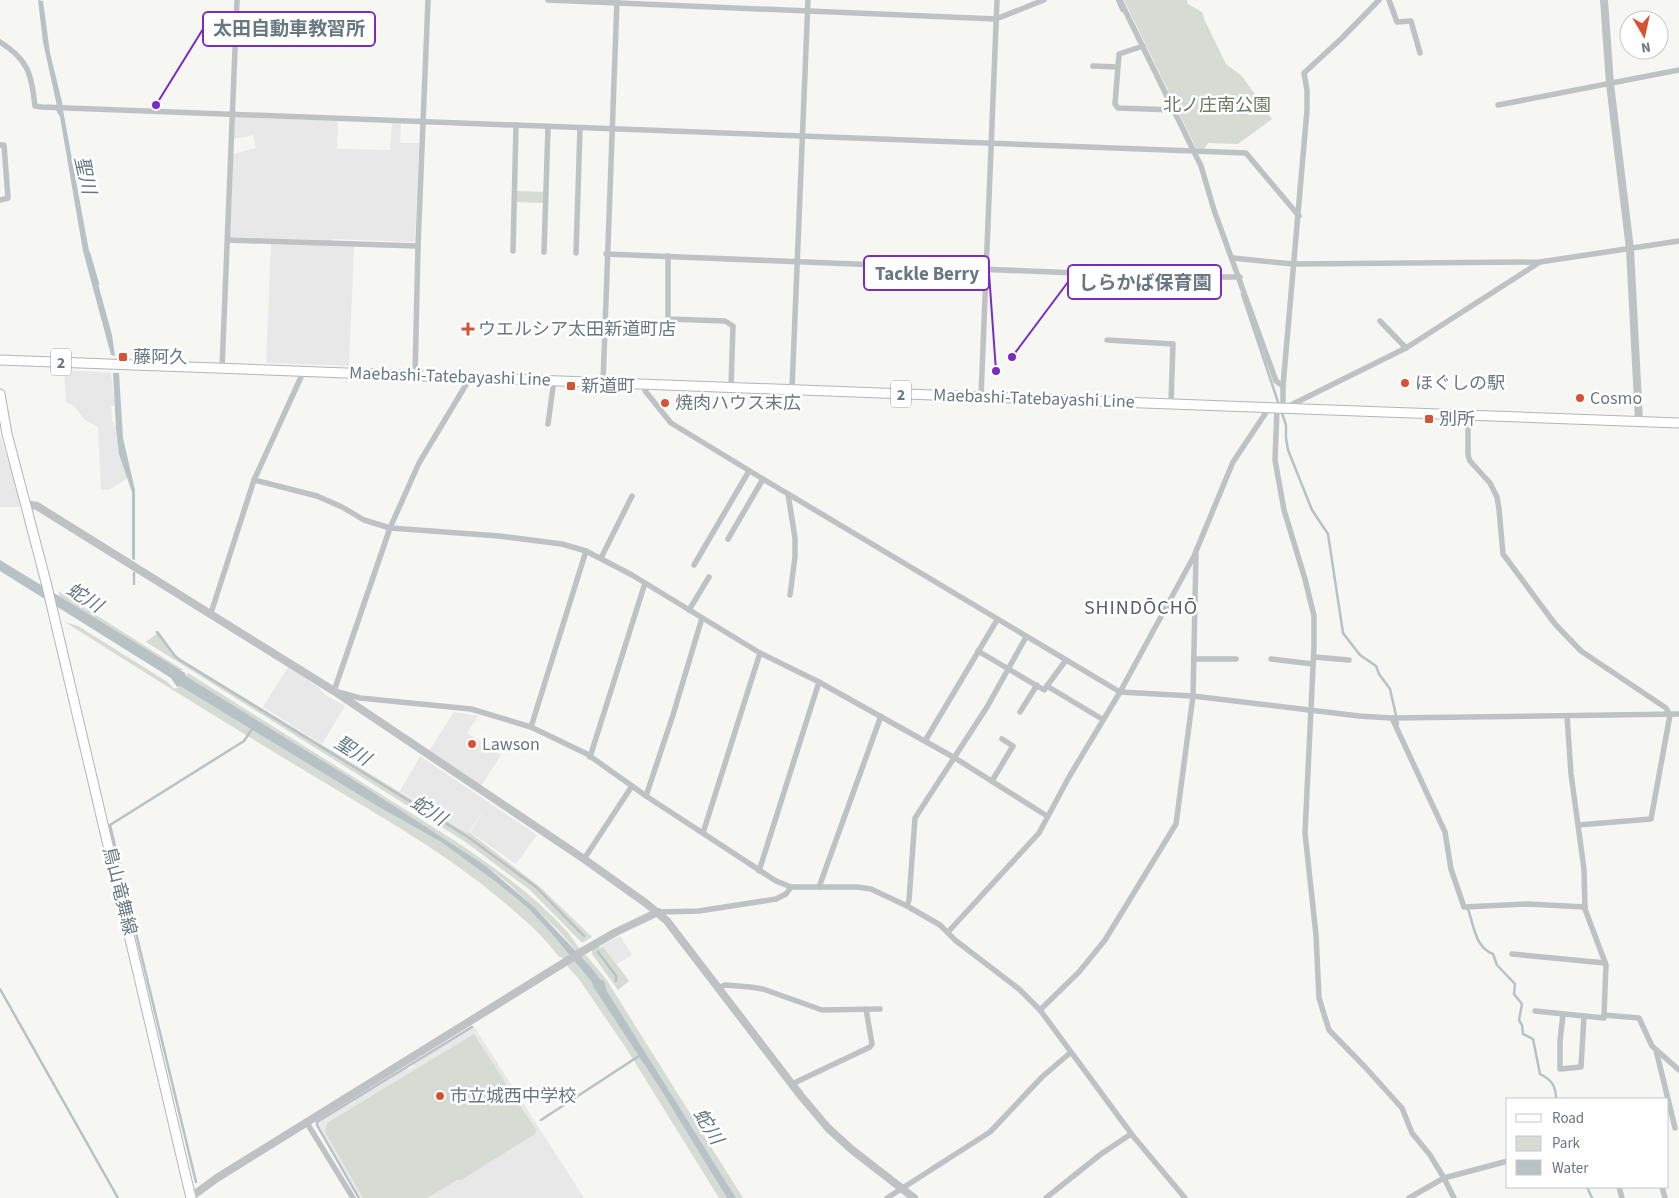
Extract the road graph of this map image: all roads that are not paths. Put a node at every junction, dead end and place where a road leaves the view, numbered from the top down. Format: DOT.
graph roads {
  1 [pos="237,0"];
  2 [pos="428,0"];
  3 [pos="548,0"];
  4 [pos="808,0"];
  5 [pos="997,0"];
  6 [pos="1044,0"];
  7 [pos="1120,0"];
  8 [pos="1379,0"];
  9 [pos="1389,0"];
  10 [pos="1604,0"];
  11 [pos="617,2"];
  12 [pos="807,10"];
  13 [pos="996,18"];
  14 [pos="0,42"];
  15 [pos="1142,46"];
  16 [pos="1420,53"];
  17 [pos="1093,66"];
  18 [pos="1117,67"];
  19 [pos="1679,70"];
  20 [pos="1610,84"];
  21 [pos="1498,105"];
  22 [pos="1175,110"];
  23 [pos="233,114"];
  24 [pos="423,122"];
  25 [pos="516,125"];
  26 [pos="548,127"];
  27 [pos="580,128"];
  28 [pos="612,129"];
  29 [pos="802,136"];
  30 [pos="991,143"];
  31 [pos="0,145"];
  32 [pos="1194,151"];
  33 [pos="3,165"];
  34 [pos="0,200"];
  35 [pos="1299,216"];
  36 [pos="228,240"];
  37 [pos="1679,241"];
  38 [pos="418,246"];
  39 [pos="1630,249"];
  40 [pos="513,251"];
  41 [pos="544,252"];
  42 [pos="576,253"];
  43 [pos="606,254"];
  44 [pos="668,256"];
  45 [pos="1233,258"];
  46 [pos="797,261"];
  47 [pos="1540,262"];
  48 [pos="1293,264"];
  49 [pos="986,268"];
  50 [pos="1240,277"];
  51 [pos="1380,320"];
  52 [pos="1107,340"];
  53 [pos="1406,348"];
  54 [pos="0,360"];
  55 [pos="222,369"];
  56 [pos="302,371"];
  57 [pos="414,376"];
  58 [pos="470,378"];
  59 [pos="554,380"];
  60 [pos="603,382"];
  61 [pos="642,384"];
  62 [pos="1283,386"];
  63 [pos="732,387"];
  64 [pos="792,390"];
  65 [pos="0,394"];
  66 [pos="981,397"];
  67 [pos="1171,403"];
  68 [pos="1277,408"];
  69 [pos="1468,416"];
  70 [pos="2,420"];
  71 [pos="1639,421"];
  72 [pos="1679,423"];
  73 [pos="548,424"];
  74 [pos="749,471"];
  75 [pos="254,480"];
  76 [pos="763,480"];
  77 [pos="788,494"];
  78 [pos="632,496"];
  79 [pos="26,504"];
  80 [pos="390,528"];
  81 [pos="728,539"];
  82 [pos="586,551"];
  83 [pos="1196,552"];
  84 [pos="601,558"];
  85 [pos="694,565"];
  86 [pos="709,577"];
  87 [pos="645,583"];
  88 [pos="790,595"];
  89 [pos="689,610"];
  90 [pos="211,614"];
  91 [pos="702,618"];
  92 [pos="997,620"];
  93 [pos="1026,637"];
  94 [pos="978,651"];
  95 [pos="760,653"];
  96 [pos="1314,657"];
  97 [pos="1194,659"];
  98 [pos="1236,659"];
  99 [pos="1271,659"];
  100 [pos="1066,660"];
  101 [pos="1349,660"];
  102 [pos="1313,664"];
  103 [pos="1009,670"];
  104 [pos="819,682"];
  105 [pos="1037,685"];
  106 [pos="1048,686"];
  107 [pos="334,691"];
  108 [pos="1120,692"];
  109 [pos="1193,696"];
  110 [pos="1311,710"];
  111 [pos="1020,712"];
  112 [pos="1679,714"];
  113 [pos="1670,715"];
  114 [pos="881,716"];
  115 [pos="1566,716"];
  116 [pos="1392,718"];
  117 [pos="1102,719"];
  118 [pos="531,727"];
  119 [pos="1002,739"];
  120 [pos="926,741"];
  121 [pos="590,757"];
  122 [pos="955,758"];
  123 [pos="992,781"];
  124 [pos="632,786"];
  125 [pos="646,796"];
  126 [pos="1047,816"];
  127 [pos="1578,825"];
  128 [pos="703,833"];
  129 [pos="584,860"];
  130 [pos="759,871"];
  131 [pos="791,887"];
  132 [pos="819,887"];
  133 [pos="907,906"];
  134 [pos="1585,907"];
  135 [pos="658,912"];
  136 [pos="948,932"];
  137 [pos="1512,954"];
  138 [pos="1605,963"];
  139 [pos="718,988"];
  140 [pos="866,1009"];
  141 [pos="880,1009"];
  142 [pos="1040,1010"];
  143 [pos="1535,1012"];
  144 [pos="1563,1014"];
  145 [pos="1604,1015"];
  146 [pos="1584,1016"];
  147 [pos="1656,1050"];
  148 [pos="1070,1052"];
  149 [pos="1679,1070"];
  150 [pos="792,1084"];
  151 [pos="1669,1098"];
  152 [pos="1669,1098"];
  153 [pos="307,1123"];
  154 [pos="1677,1128"];
  155 [pos="1131,1134"];
  156 [pos="1506,1162"];
  157 [pos="1444,1178"];
  158 [pos="901,1188"];
  159 [pos="191,1198"];
  160 [pos="354,1198"];
  161 [pos="887,1198"];
  162 [pos="914,1198"];
  163 [pos="1046,1198"];
  164 [pos="1185,1198"];
  165 [pos="1409,1198"];
  166 [pos="1454,1198"];
  1 -- 23 [label="street"];
  2 -- 24 [label="street"];
  3 -- 11 [label="street"];
  4 -- 12 [label="street"];
  5 -- 13 [label="street"];
  6 -- 13 [label="street"];
  7 -- 15 [label="street"];
  8 -- 35 [label="street"];
  9 -- 16 [label="street"];
  10 -- 20 [label="street"];
  11 -- 12 [label="street"];
  11 -- 28 [label="street"];
  12 -- 13 [label="street"];
  12 -- 29 [label="street"];
  13 -- 30 [label="street"];
  14 -- 23 [label="street"];
  15 -- 18 [label="street"];
  15 -- 22 [label="street"];
  17 -- 18 [label="street"];
  18 -- 22 [label="street"];
  19 -- 20 [label="street"];
  20 -- 21 [label="street"];
  20 -- 39 [label="street"];
  22 -- 32 [label="street"];
  23 -- 24 [label="street"];
  23 -- 36 [label="street"];
  24 -- 25 [label="street"];
  24 -- 38 [label="street"];
  25 -- 26 [label="street"];
  25 -- 40 [label="street"];
  26 -- 27 [label="street"];
  26 -- 41 [label="street"];
  27 -- 28 [label="street"];
  27 -- 42 [label="street"];
  28 -- 29 [label="street"];
  28 -- 43 [label="street"];
  29 -- 30 [label="street"];
  29 -- 46 [label="street"];
  30 -- 32 [label="street"];
  30 -- 49 [label="street"];
  31 -- 33 [label="street"];
  32 -- 35 [label="street"];
  32 -- 45 [label="street"];
  33 -- 34 [label="street"];
  35 -- 48 [label="street"];
  36 -- 38 [label="street"];
  36 -- 55 [label="street"];
  37 -- 39 [label="street"];
  38 -- 57 [label="street"];
  39 -- 47 [label="street"];
  39 -- 71 [label="street"];
  43 -- 44 [label="street"];
  43 -- 60 [label="street"];
  44 -- 46 [label="street"];
  44 -- 63 [label="street"];
  45 -- 48 [label="street"];
  45 -- 50 [label="street"];
  46 -- 49 [label="street"];
  46 -- 64 [label="street"];
  47 -- 48 [label="street"];
  47 -- 53 [label="street"];
  48 -- 62 [label="street"];
  49 -- 50 [label="street"];
  49 -- 66 [label="street"];
  50 -- 62 [label="street"];
  51 -- 53 [label="street"];
  52 -- 67 [label="street"];
  53 -- 68 [label="street"];
  54 -- 55 [label="main road, Maebashi-Tatebayashi Line / 2"];
  55 -- 56 [label="main road, Maebashi-Tatebayashi Line / 2"];
  56 -- 57 [label="main road, Maebashi-Tatebayashi Line / 2"];
  56 -- 75 [label="street"];
  57 -- 58 [label="main road, Maebashi-Tatebayashi Line / 2"];
  58 -- 59 [label="main road, Maebashi-Tatebayashi Line / 2"];
  58 -- 80 [label="street"];
  59 -- 60 [label="main road, Maebashi-Tatebayashi Line / 2"];
  59 -- 73 [label="street"];
  60 -- 61 [label="main road, Maebashi-Tatebayashi Line / 2"];
  61 -- 63 [label="main road, Maebashi-Tatebayashi Line / 2"];
  61 -- 74 [label="street"];
  62 -- 68 [label="street"];
  63 -- 64 [label="main road, Maebashi-Tatebayashi Line / 2"];
  64 -- 66 [label="main road, Maebashi-Tatebayashi Line / 2"];
  65 -- 70 [label="main road, 鳥山竜舞線"];
  66 -- 67 [label="main road, Maebashi-Tatebayashi Line / 2"];
  67 -- 68 [label="main road, Maebashi-Tatebayashi Line / 2"];
  68 -- 69 [label="main road, Maebashi-Tatebayashi Line / 2"];
  68 -- 83 [label="street"];
  68 -- 96 [label="street"];
  69 -- 71 [label="main road, Maebashi-Tatebayashi Line / 2"];
  69 -- 113 [label="street"];
  70 -- 79 [label="main road, 鳥山竜舞線"];
  71 -- 72 [label="main road, Maebashi-Tatebayashi Line / 2"];
  74 -- 76 [label="street"];
  74 -- 85 [label="street"];
  75 -- 80 [label="street"];
  75 -- 90 [label="street"];
  76 -- 77 [label="street"];
  76 -- 81 [label="street"];
  77 -- 88 [label="street"];
  77 -- 92 [label="street"];
  78 -- 84 [label="street"];
  79 -- 90 [label="street"];
  79 -- 159 [label="main road, 鳥山竜舞線"];
  80 -- 82 [label="street"];
  80 -- 107 [label="street"];
  82 -- 84 [label="street"];
  82 -- 118 [label="street"];
  83 -- 97 [label="street"];
  83 -- 108 [label="street"];
  84 -- 87 [label="street"];
  86 -- 89 [label="street"];
  87 -- 89 [label="street"];
  87 -- 121 [label="street"];
  89 -- 91 [label="street"];
  90 -- 107 [label="street"];
  91 -- 95 [label="street"];
  91 -- 125 [label="street"];
  92 -- 93 [label="street"];
  92 -- 94 [label="street"];
  93 -- 100 [label="street"];
  93 -- 103 [label="street"];
  94 -- 103 [label="street"];
  94 -- 120 [label="street"];
  95 -- 104 [label="street"];
  95 -- 128 [label="street"];
  96 -- 101 [label="street"];
  96 -- 102 [label="street"];
  97 -- 98 [label="street"];
  97 -- 109 [label="street"];
  99 -- 102 [label="street"];
  100 -- 106 [label="street"];
  100 -- 108 [label="street"];
  102 -- 110 [label="street"];
  103 -- 105 [label="street"];
  103 -- 122 [label="street"];
  104 -- 114 [label="street"];
  104 -- 130 [label="street"];
  105 -- 106 [label="street"];
  105 -- 111 [label="street"];
  106 -- 117 [label="street"];
  107 -- 118 [label="street"];
  107 -- 129 [label="street"];
  108 -- 109 [label="street"];
  108 -- 117 [label="street"];
  109 -- 110 [label="street"];
  109 -- 142 [label="street"];
  110 -- 116 [label="street"];
  110 -- 157 [label="street"];
  112 -- 113 [label="street"];
  113 -- 115 [label="street"];
  113 -- 127 [label="street"];
  114 -- 120 [label="street"];
  114 -- 132 [label="street"];
  115 -- 116 [label="street"];
  115 -- 127 [label="street"];
  116 -- 134 [label="street"];
  117 -- 126 [label="street"];
  118 -- 121 [label="street"];
  119 -- 123 [label="street"];
  120 -- 122 [label="street"];
  121 -- 124 [label="street"];
  122 -- 123 [label="street"];
  122 -- 133 [label="street"];
  123 -- 126 [label="street"];
  124 -- 125 [label="street"];
  124 -- 129 [label="street"];
  125 -- 128 [label="street"];
  126 -- 136 [label="street"];
  127 -- 134 [label="street"];
  128 -- 130 [label="street"];
  129 -- 135 [label="street"];
  130 -- 131 [label="street"];
  131 -- 132 [label="street"];
  131 -- 135 [label="street"];
  132 -- 133 [label="street"];
  133 -- 136 [label="street"];
  134 -- 138 [label="street"];
  135 -- 139 [label="street"];
  135 -- 153 [label="street"];
  136 -- 142 [label="street"];
  137 -- 138 [label="street"];
  138 -- 145 [label="street"];
  139 -- 140 [label="street"];
  139 -- 150 [label="street"];
  140 -- 141 [label="street"];
  140 -- 150 [label="street"];
  142 -- 148 [label="street"];
  143 -- 144 [label="street"];
  144 -- 146 [label="street"];
  144 -- 146 [label="street"];
  145 -- 146 [label="street"];
  145 -- 147 [label="street"];
  147 -- 149 [label="street"];
  147 -- 151 [label="street"];
  148 -- 155 [label="street"];
  148 -- 158 [label="street"];
  150 -- 158 [label="street"];
  152 -- 154 [label="street"];
  153 -- 159 [label="street"];
  153 -- 160 [label="street"];
  155 -- 163 [label="street"];
  155 -- 164 [label="street"];
  156 -- 157 [label="street"];
  157 -- 165 [label="street"];
  157 -- 166 [label="street"];
  158 -- 161 [label="street"];
  158 -- 162 [label="street"];
}
